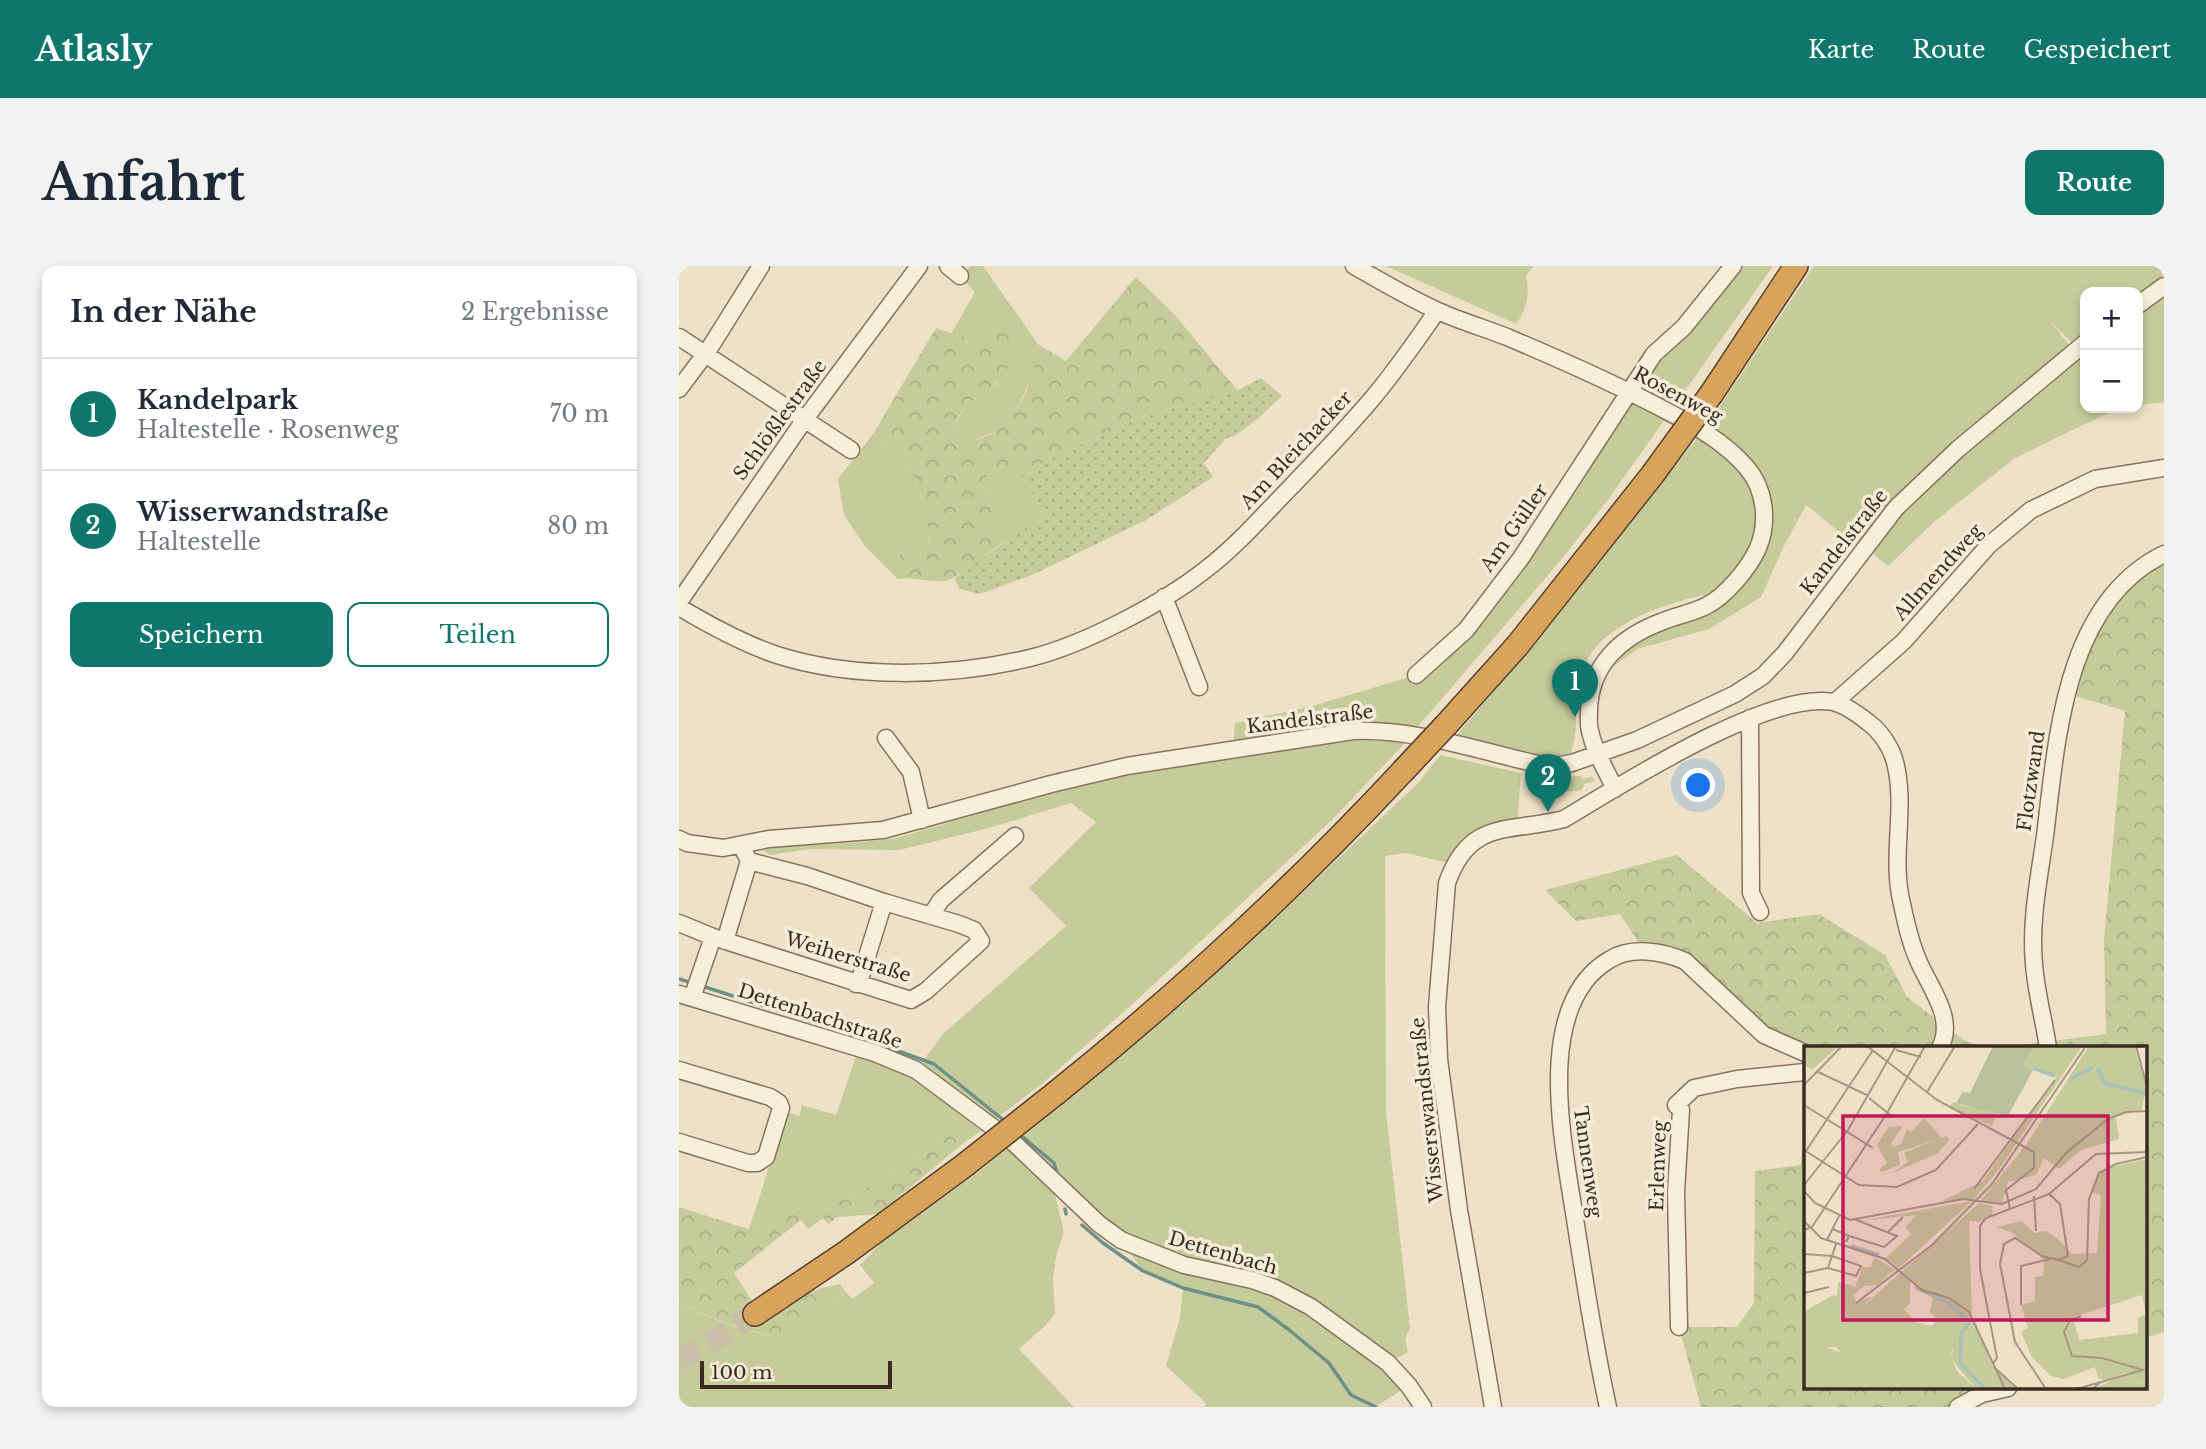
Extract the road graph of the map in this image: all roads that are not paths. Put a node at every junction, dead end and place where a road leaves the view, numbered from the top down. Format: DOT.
graph roads {
  1 [pos="761,266"];
  2 [pos="919,266"];
  3 [pos="1354,266"];
  4 [pos="1733,266"];
  5 [pos="1796,266"];
  6 [pos="2164,286"];
  7 [pos="2143,301"];
  8 [pos="1437,311"];
  9 [pos="679,337"];
  10 [pos="2080,347"];
  11 [pos="705,354"];
  12 [pos="679,389"];
  13 [pos="1629,392"];
  14 [pos="805,419"];
  15 [pos="851,450"];
  16 [pos="2164,468"];
  17 [pos="2164,554"];
  18 [pos="1164,597"];
  19 [pos="679,602"];
  20 [pos="679,607"];
  21 [pos="1416,676"];
  22 [pos="1199,687"];
  23 [pos="1835,702"];
  24 [pos="1750,718"];
  25 [pos="886,738"];
  26 [pos="1597,753"];
  27 [pos="1615,789"];
  28 [pos="922,820"];
  29 [pos="1015,836"];
  30 [pos="679,839"];
  31 [pos="741,845"];
  32 [pos="749,861"];
  33 [pos="884,902"];
  34 [pos="1760,912"];
  35 [pos="931,915"];
  36 [pos="679,923"];
  37 [pos="719,939"];
  38 [pos="856,984"];
  39 [pos="692,988"];
  40 [pos="1941,1046"];
  41 [pos="2048,1046"];
  42 [pos="1804,1053"];
  43 [pos="679,1070"];
  44 [pos="1804,1072"];
  45 [pos="679,1142"];
  46 [pos="1071,1198"];
  47 [pos="755,1314"];
  48 [pos="1679,1327"];
  49 [pos="1999,1390"];
  50 [pos="1423,1407"];
  51 [pos="1493,1407"];
  52 [pos="1608,1407"];
  53 [pos="1958,1407"];
  1 -- 11 [label="street"];
  2 -- 14 [label="street, Schlößlestraße"];
  3 -- 8 [label="street, Rosenweg"];
  4 -- 13 [label="street, Am Güller"];
  5 -- 47 [label="highway, bridge"];
  6 -- 7 [label="street"];
  8 -- 13 [label="street, Rosenweg"];
  8 -- 18 [label="street, Am Bleichacker"];
  9 -- 11 [label="street"];
  10 -- 26 [label="street, Kandelstraße"];
  11 -- 12 [label="street"];
  11 -- 14 [label="street"];
  13 -- 21 [label="street, Am Güller"];
  13 -- 26 [label="street, Rosenweg"];
  14 -- 15 [label="street"];
  14 -- 19 [label="street, Schlößlestraße"];
  16 -- 23 [label="street, Allmendweg"];
  17 -- 41 [label="street, Flotzwand"];
  18 -- 20 [label="street, Am Bleichacker"];
  18 -- 22 [label="street"];
  23 -- 24 [label="street"];
  23 -- 40 [label="street"];
  24 -- 27 [label="street"];
  24 -- 34 [label="street"];
  25 -- 28 [label="street"];
  26 -- 27 [label="street, Rosenweg"];
  26 -- 28 [label="street, Kandelstraße"];
  27 -- 51 [label="street, Wisserswandstraße"];
  28 -- 31 [label="street, Kandelstraße"];
  29 -- 35 [label="street"];
  30 -- 31 [label="street, Kandelstraße"];
  31 -- 32 [label="street"];
  32 -- 33 [label="street"];
  32 -- 37 [label="street"];
  33 -- 35 [label="street"];
  33 -- 38 [label="street"];
  35 -- 38 [label="street, Weiherstraße"];
  36 -- 37 [label="street, Weiherstraße"];
  37 -- 38 [label="street, Weiherstraße"];
  37 -- 39 [label="street"];
  39 -- 46 [label="street, Dettenbachstraße"];
  42 -- 52 [label="street, Tannenweg"];
  43 -- 45 [label="street"];
  44 -- 48 [label="street, Erlenweg"];
  46 -- 50 [label="street, Dettenbach"];
  49 -- 53 [label="street"];
}
